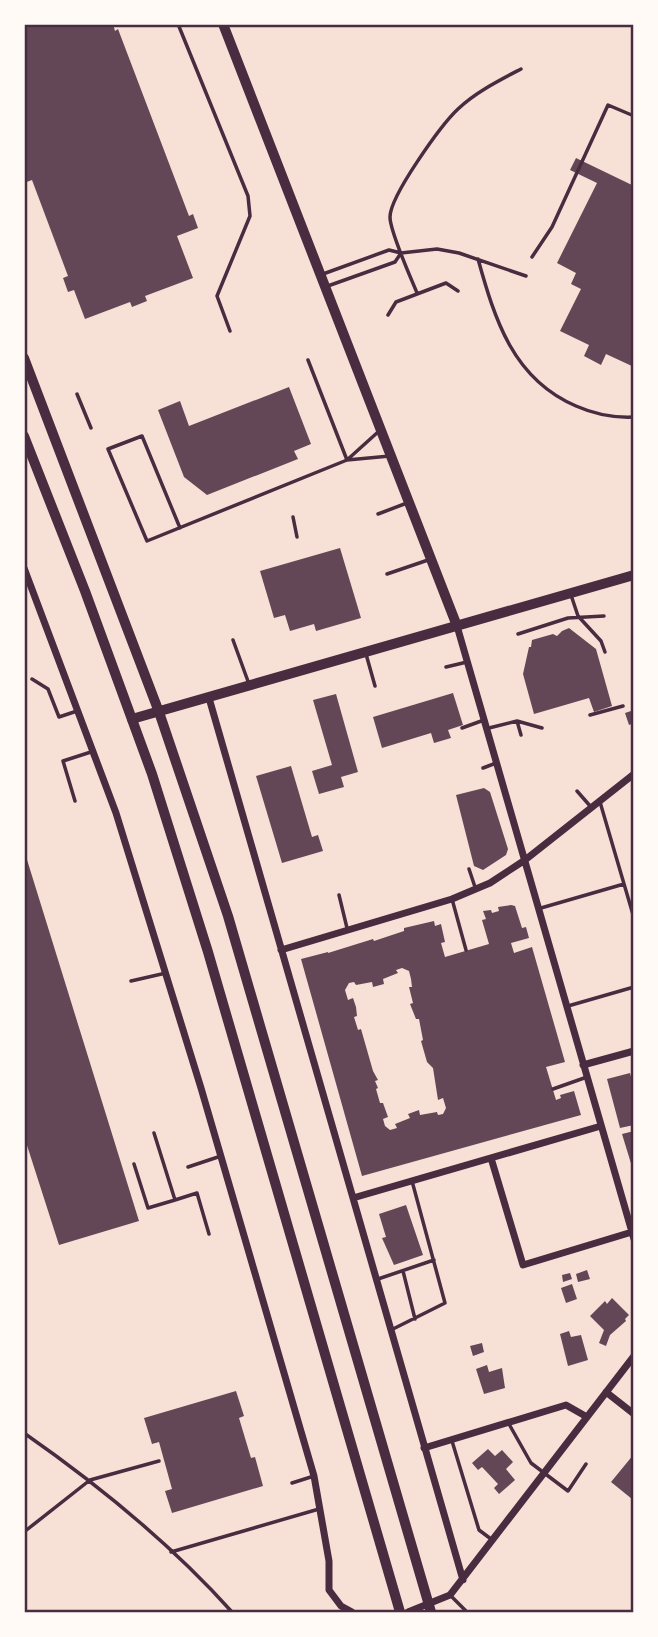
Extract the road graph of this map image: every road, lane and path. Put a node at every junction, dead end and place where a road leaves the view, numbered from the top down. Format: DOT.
graph roads {
  1 [pos="177,24"];
  2 [pos="223,24"];
  3 [pos="521,69"];
  4 [pos="634,116"];
  5 [pos="401,253"];
  6 [pos="532,257"];
  7 [pos="478,259"];
  8 [pos="320,275"];
  9 [pos="526,276"];
  10 [pos="326,287"];
  11 [pos="458,291"];
  12 [pos="417,293"];
  13 [pos="387,315"];
  14 [pos="230,331"];
  15 [pos="24,358"];
  16 [pos="308,360"];
  17 [pos="77,394"];
  18 [pos="634,417"];
  19 [pos="91,428"];
  20 [pos="380,431"];
  21 [pos="24,436"];
  22 [pos="390,456"];
  23 [pos="347,460"];
  24 [pos="409,503"];
  25 [pos="378,513"];
  26 [pos="293,517"];
  27 [pos="180,528"];
  28 [pos="297,537"];
  29 [pos="431,559"];
  30 [pos="25,574"];
  31 [pos="387,574"];
  32 [pos="634,575"];
  33 [pos="570,593"];
  34 [pos="578,616"];
  35 [pos="604,617"];
  36 [pos="457,626"];
  37 [pos="518,635"];
  38 [pos="233,640"];
  39 [pos="366,652"];
  40 [pos="605,652"];
  41 [pos="467,662"];
  42 [pos="446,667"];
  43 [pos="32,678"];
  44 [pos="250,686"];
  45 [pos="375,686"];
  46 [pos="209,698"];
  47 [pos="623,706"];
  48 [pos="79,710"];
  49 [pos="159,712"];
  50 [pos="590,715"];
  51 [pos="132,719"];
  52 [pos="484,720"];
  53 [pos="517,721"];
  54 [pos="463,728"];
  55 [pos="542,728"];
  56 [pos="486,729"];
  57 [pos="521,735"];
  58 [pos="94,751"];
  59 [pos="496,763"];
  60 [pos="483,768"];
  61 [pos="634,774"];
  62 [pos="577,791"];
  63 [pos="75,801"];
  64 [pos="599,801"];
  65 [pos="592,807"];
  66 [pos="524,860"];
  67 [pos="470,869"];
  68 [pos="624,884"];
  69 [pos="476,889"];
  70 [pos="339,895"];
  71 [pos="452,900"];
  72 [pos="538,909"];
  73 [pos="634,918"];
  74 [pos="348,930"];
  75 [pos="281,950"];
  76 [pos="466,950"];
  77 [pos="166,973"];
  78 [pos="131,981"];
  79 [pos="634,987"];
  80 [pos="566,1006"];
  81 [pos="634,1051"];
  82 [pos="583,1065"];
  83 [pos="587,1077"];
  84 [pos="553,1089"];
  85 [pos="601,1126"];
  86 [pos="154,1133"];
  87 [pos="221,1156"];
  88 [pos="491,1158"];
  89 [pos="135,1164"];
  90 [pos="188,1167"];
  91 [pos="412,1181"];
  92 [pos="353,1198"];
  93 [pos="175,1200"];
  94 [pos="209,1234"];
  95 [pos="633,1235"];
  96 [pos="434,1260"];
  97 [pos="403,1271"];
  98 [pos="376,1280"];
  99 [pos="415,1319"];
  100 [pos="391,1330"];
  101 [pos="634,1356"];
  102 [pos="606,1392"];
  103 [pos="634,1414"];
  104 [pos="587,1417"];
  105 [pos="508,1422"];
  106 [pos="24,1433"];
  107 [pos="452,1439"];
  108 [pos="425,1448"];
  109 [pos="159,1461"];
  110 [pos="586,1464"];
  111 [pos="545,1472"];
  112 [pos="314,1476"];
  113 [pos="90,1480"];
  114 [pos="292,1483"];
  115 [pos="319,1508"];
  116 [pos="24,1532"];
  117 [pos="493,1541"];
  118 [pos="171,1552"];
  119 [pos="463,1580"];
  120 [pos="450,1595"];
  121 [pos="430,1609"];
  122 [pos="232,1612"];
  123 [pos="352,1612"];
  124 [pos="400,1612"];
  125 [pos="408,1612"];
  126 [pos="467,1612"];
  1 -- 14 [label="lane"];
  2 -- 8 [label="street"];
  3 -- 5 [label="lane"];
  4 -- 6 [label="lane"];
  5 -- 7 [label="lane"];
  5 -- 8 [label="lane"];
  5 -- 10 [label="lane"];
  5 -- 12 [label="lane"];
  7 -- 9 [label="lane"];
  7 -- 18 [label="lane"];
  8 -- 10 [label="street"];
  10 -- 20 [label="street"];
  11 -- 12 [label="lane"];
  12 -- 13 [label="lane"];
  15 -- 49 [label="main road"];
  16 -- 23 [label="lane"];
  17 -- 19 [label="lane"];
  20 -- 22 [label="street"];
  20 -- 23 [label="lane"];
  21 -- 51 [label="main road"];
  22 -- 23 [label="lane"];
  22 -- 24 [label="street"];
  23 -- 27 [label="lane"];
  24 -- 25 [label="lane"];
  24 -- 29 [label="street"];
  26 -- 28 [label="lane"];
  27 -- 27 [label="lane"];
  29 -- 31 [label="lane"];
  29 -- 36 [label="street"];
  30 -- 48 [label="street"];
  32 -- 33 [label="street"];
  33 -- 34 [label="lane"];
  33 -- 36 [label="street"];
  34 -- 35 [label="lane"];
  34 -- 37 [label="lane"];
  34 -- 40 [label="lane"];
  36 -- 39 [label="street"];
  36 -- 41 [label="street"];
  38 -- 44 [label="lane"];
  39 -- 44 [label="street"];
  39 -- 45 [label="lane"];
  41 -- 42 [label="lane"];
  41 -- 52 [label="street"];
  43 -- 48 [label="lane"];
  44 -- 46 [label="street"];
  46 -- 49 [label="street"];
  46 -- 75 [label="street"];
  47 -- 50 [label="lane"];
  48 -- 58 [label="street"];
  49 -- 51 [label="street"];
  49 -- 121 [label="main road"];
  51 -- 124 [label="main road"];
  52 -- 54 [label="lane"];
  52 -- 56 [label="street"];
  53 -- 55 [label="lane"];
  53 -- 56 [label="lane"];
  53 -- 57 [label="lane"];
  56 -- 59 [label="street"];
  58 -- 63 [label="lane"];
  58 -- 77 [label="street"];
  59 -- 60 [label="lane"];
  59 -- 66 [label="street"];
  61 -- 64 [label="street"];
  62 -- 65 [label="lane"];
  64 -- 65 [label="street"];
  64 -- 68 [label="lane"];
  65 -- 66 [label="street"];
  66 -- 69 [label="street"];
  66 -- 72 [label="street"];
  67 -- 69 [label="lane"];
  68 -- 72 [label="lane"];
  68 -- 73 [label="lane"];
  69 -- 71 [label="street"];
  70 -- 74 [label="lane"];
  71 -- 74 [label="street"];
  71 -- 76 [label="lane"];
  72 -- 80 [label="street"];
  74 -- 75 [label="street"];
  75 -- 92 [label="street"];
  77 -- 78 [label="lane"];
  77 -- 87 [label="street"];
  79 -- 80 [label="lane"];
  80 -- 82 [label="street"];
  81 -- 82 [label="street"];
  82 -- 83 [label="street"];
  83 -- 84 [label="lane"];
  83 -- 85 [label="street"];
  85 -- 88 [label="street"];
  85 -- 95 [label="street"];
  86 -- 93 [label="lane"];
  87 -- 90 [label="lane"];
  87 -- 112 [label="street"];
  88 -- 91 [label="street"];
  88 -- 95 [label="street"];
  89 -- 93 [label="lane"];
  91 -- 92 [label="street"];
  91 -- 96 [label="lane"];
  92 -- 98 [label="street"];
  93 -- 94 [label="lane"];
  96 -- 97 [label="lane"];
  96 -- 99 [label="lane"];
  97 -- 98 [label="lane"];
  97 -- 99 [label="lane"];
  98 -- 100 [label="street"];
  99 -- 100 [label="lane"];
  100 -- 108 [label="street"];
  101 -- 102 [label="street"];
  102 -- 103 [label="street"];
  102 -- 104 [label="street"];
  104 -- 105 [label="street"];
  104 -- 111 [label="street"];
  105 -- 107 [label="street"];
  105 -- 111 [label="lane"];
  106 -- 113 [label="lane"];
  107 -- 108 [label="street"];
  107 -- 117 [label="lane"];
  108 -- 119 [label="street"];
  109 -- 113 [label="lane"];
  110 -- 111 [label="lane"];
  111 -- 117 [label="street"];
  112 -- 114 [label="lane"];
  112 -- 115 [label="street"];
  113 -- 116 [label="lane"];
  113 -- 118 [label="lane"];
  115 -- 118 [label="lane"];
  115 -- 123 [label="street"];
  117 -- 119 [label="street"];
  118 -- 122 [label="lane"];
  119 -- 120 [label="street"];
  120 -- 121 [label="street"];
  120 -- 126 [label="lane"];
  121 -- 125 [label="street"];
}
